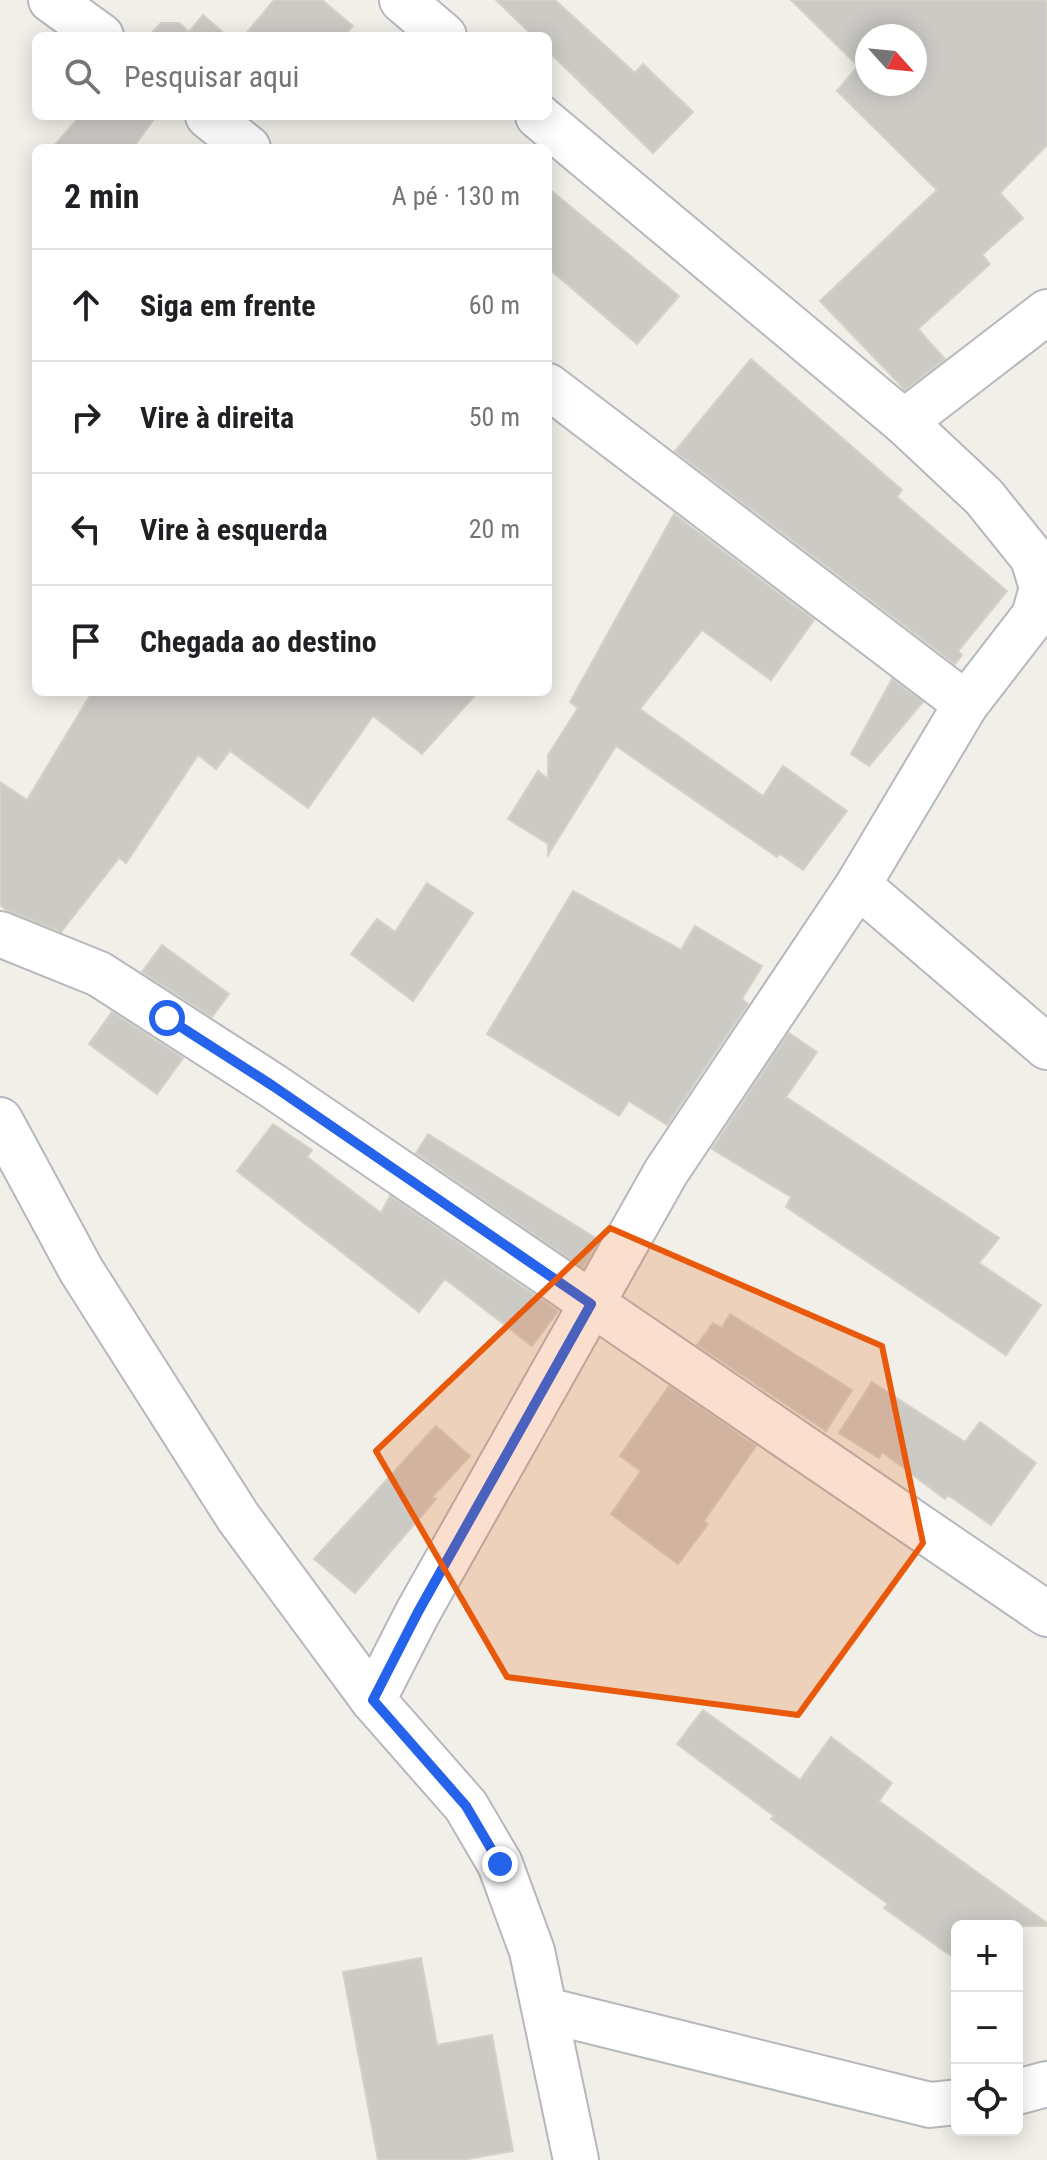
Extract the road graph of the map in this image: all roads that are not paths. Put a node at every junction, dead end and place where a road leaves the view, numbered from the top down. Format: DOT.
graph roads {
  1 [pos="51,0"];
  2 [pos="402,0"];
  3 [pos="95,32"];
  4 [pos="439,32"];
  5 [pos="213,120"];
  6 [pos="543,120"];
  7 [pos="243,144"];
  8 [pos="1047,312"];
  9 [pos="552,389"];
  10 [pos="904,422"];
  11 [pos="966,704"];
  12 [pos="858,885"];
  13 [pos="0,934"];
  14 [pos="1047,1047"];
  15 [pos="0,1120"];
  16 [pos="591,1304"];
  17 [pos="1047,1614"];
  18 [pos="373,1700"];
  19 [pos="546,2010"];
  20 [pos="1047,2084"];
  21 [pos="1023,2090"];
  22 [pos="951,2103"];
  23 [pos="576,2160"];
  1 -- 3 [label="street"];
  2 -- 4 [label="street"];
  5 -- 7 [label="street"];
  6 -- 10 [label="street"];
  8 -- 10 [label="street"];
  9 -- 11 [label="street"];
  10 -- 11 [label="street"];
  11 -- 12 [label="street"];
  12 -- 14 [label="street"];
  12 -- 16 [label="street"];
  13 -- 16 [label="street"];
  15 -- 18 [label="street"];
  16 -- 17 [label="street"];
  16 -- 18 [label="street"];
  18 -- 19 [label="street"];
  19 -- 22 [label="street"];
  19 -- 23 [label="street"];
  20 -- 21 [label="street"];
}
